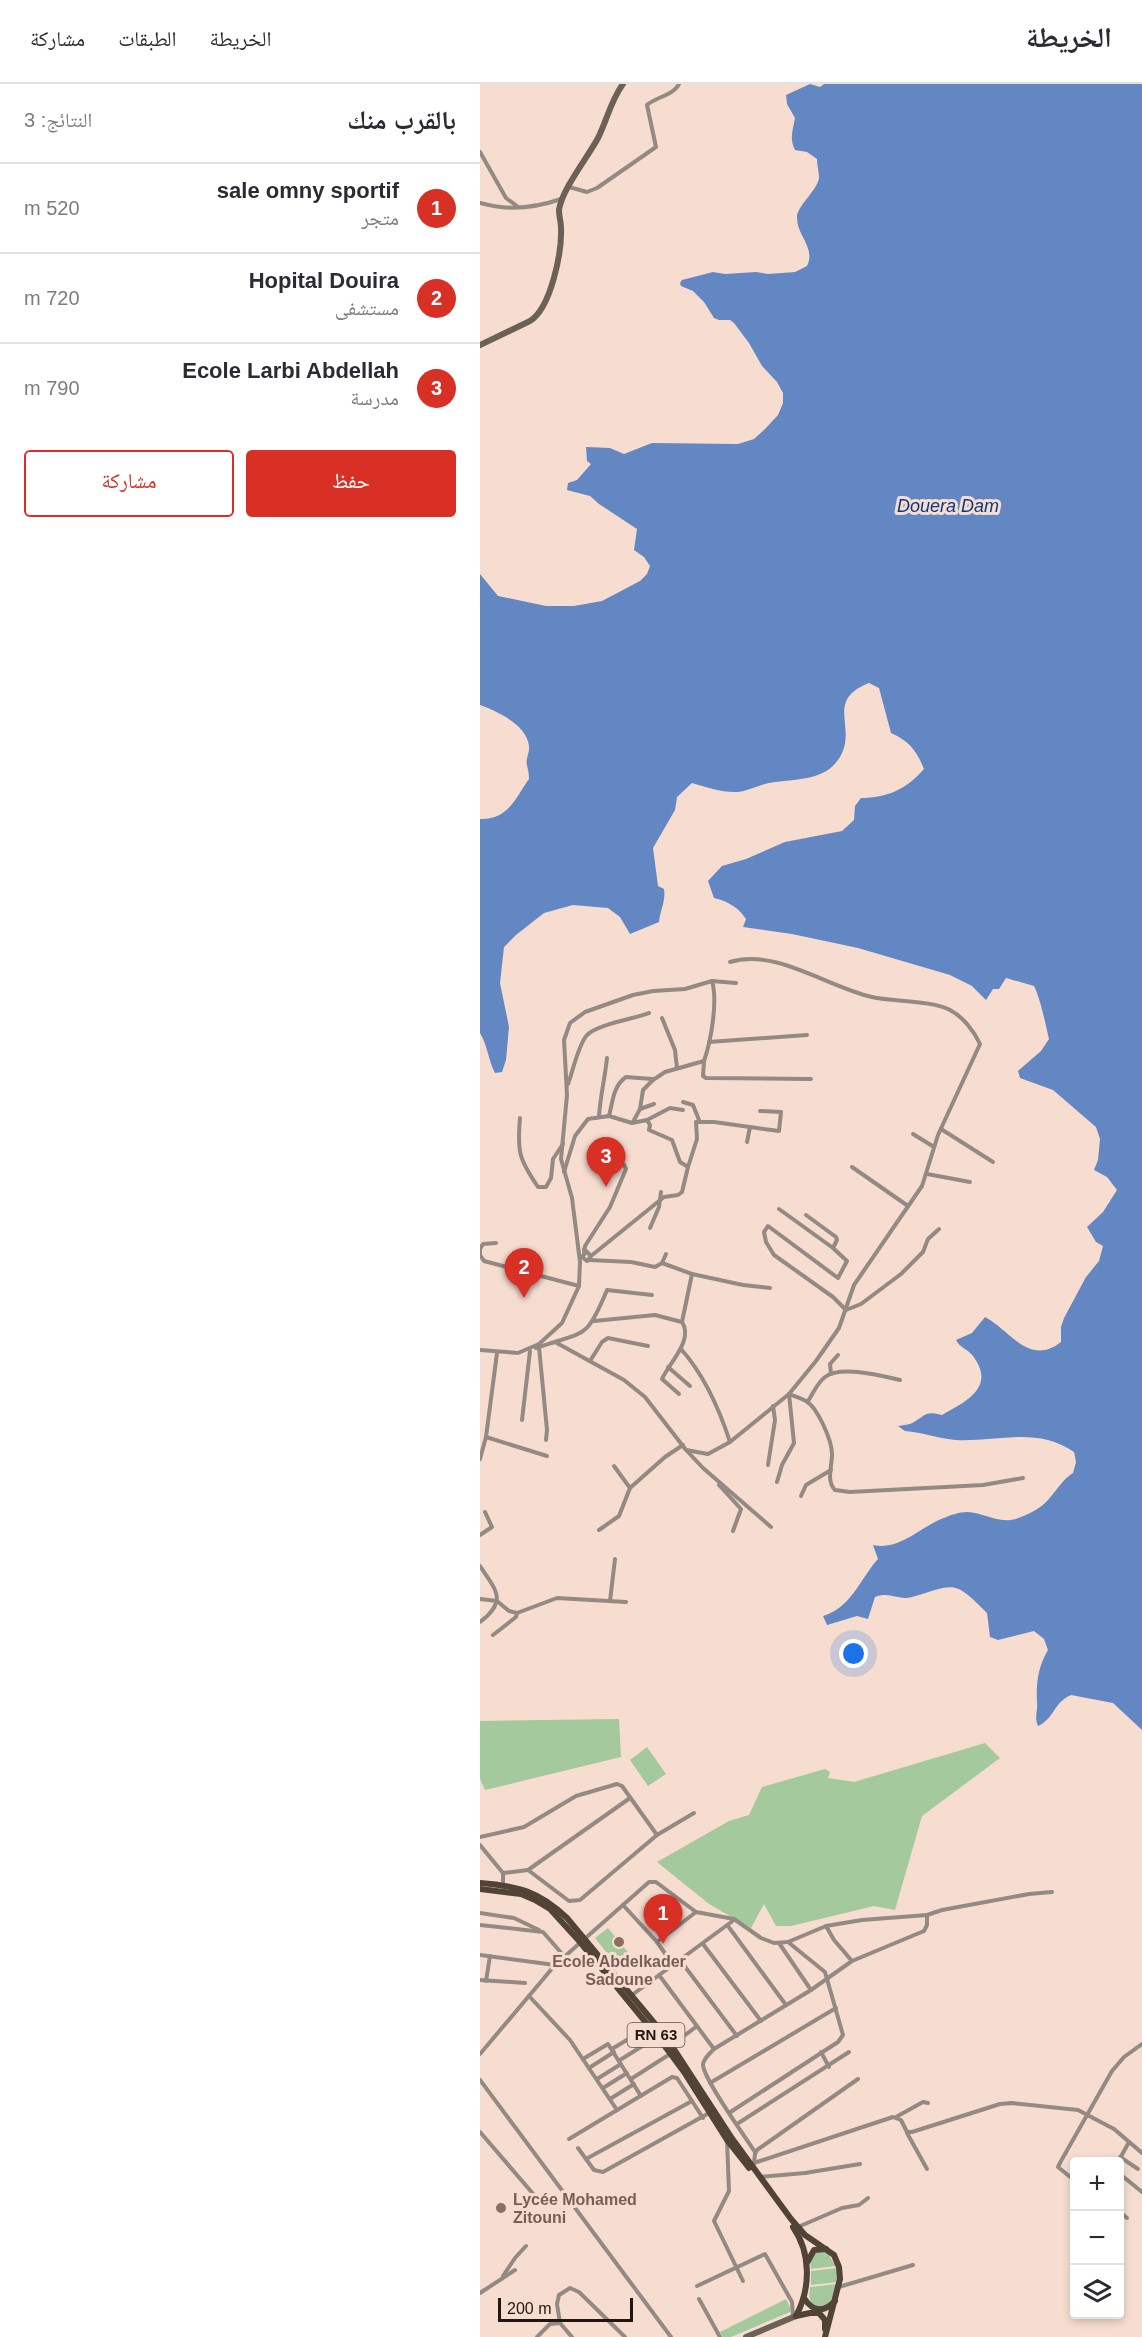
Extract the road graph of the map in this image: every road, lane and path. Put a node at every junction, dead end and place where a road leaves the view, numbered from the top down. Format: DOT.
graph roads {
  1 [pos="623,84"];
  2 [pos="679,84"];
  3 [pos="480,152"];
  4 [pos="569,188"];
  5 [pos="563,199"];
  6 [pos="480,203"];
  7 [pos="517,207"];
  8 [pos="480,345"];
  9 [pos="730,962"];
  10 [pos="712,981"];
  11 [pos="736,983"];
  12 [pos="649,1013"];
  13 [pos="662,1017"];
  14 [pos="807,1035"];
  15 [pos="709,1042"];
  16 [pos="607,1058"];
  17 [pos="704,1061"];
  18 [pos="677,1068"];
  19 [pos="811,1079"];
  20 [pos="653,1080"];
  21 [pos="567,1088"];
  22 [pos="683,1102"];
  23 [pos="654,1104"];
  24 [pos="640,1109"];
  25 [pos="683,1110"];
  26 [pos="760,1111"];
  27 [pos="609,1116"];
  28 [pos="599,1117"];
  29 [pos="520,1118"];
  30 [pos="646,1120"];
  31 [pos="699,1120"];
  32 [pos="633,1123"];
  33 [pos="750,1127"];
  34 [pos="941,1128"];
  35 [pos="913,1134"];
  36 [pos="564,1141"];
  37 [pos="614,1142"];
  38 [pos="747,1142"];
  39 [pos="934,1147"];
  40 [pos="993,1162"];
  41 [pos="688,1167"];
  42 [pos="852,1167"];
  43 [pos="564,1173"];
  44 [pos="927,1173"];
  45 [pos="970,1182"];
  46 [pos="661,1192"];
  47 [pos="660,1200"];
  48 [pos="908,1206"];
  49 [pos="779,1209"];
  50 [pos="806,1215"];
  51 [pos="650,1228"];
  52 [pos="939,1229"];
  53 [pos="496,1243"];
  54 [pos="833,1248"];
  55 [pos="480,1249"];
  56 [pos="666,1254"];
  57 [pos="583,1255"];
  58 [pos="590,1258"];
  59 [pos="661,1261"];
  60 [pos="692,1274"];
  61 [pos="579,1286"];
  62 [pos="770,1288"];
  63 [pos="652,1295"];
  64 [pos="846,1310"];
  65 [pos="594,1321"];
  66 [pos="682,1322"];
  67 [pos="555,1342"];
  68 [pos="648,1346"];
  69 [pos="539,1347"];
  70 [pos="681,1349"];
  71 [pos="480,1350"];
  72 [pos="530,1351"];
  73 [pos="524,1352"];
  74 [pos="498,1353"];
  75 [pos="838,1355"];
  76 [pos="590,1361"];
  77 [pos="668,1367"];
  78 [pos="831,1374"];
  79 [pos="900,1380"];
  80 [pos="690,1386"];
  81 [pos="679,1394"];
  82 [pos="789,1394"];
  83 [pos="808,1401"];
  84 [pos="773,1406"];
  85 [pos="522,1420"];
  86 [pos="486,1437"];
  87 [pos="546,1440"];
  88 [pos="730,1442"];
  89 [pos="683,1445"];
  90 [pos="686,1450"];
  91 [pos="481,1452"];
  92 [pos="547,1456"];
  93 [pos="480,1459"];
  94 [pos="768,1465"];
  95 [pos="614,1466"];
  96 [pos="831,1470"];
  97 [pos="1023,1478"];
  98 [pos="718,1481"];
  99 [pos="777,1482"];
  100 [pos="630,1488"];
  101 [pos="801,1496"];
  102 [pos="485,1512"];
  103 [pos="771,1527"];
  104 [pos="599,1530"];
  105 [pos="733,1531"];
  106 [pos="480,1535"];
  107 [pos="615,1559"];
  108 [pos="480,1566"];
  109 [pos="480,1599"];
  110 [pos="497,1601"];
  111 [pos="610,1601"];
  112 [pos="626,1602"];
  113 [pos="517,1613"];
  114 [pos="480,1622"];
  115 [pos="492,1635"];
  116 [pos="630,1798"];
  117 [pos="694,1813"];
  118 [pos="657,1835"];
  119 [pos="480,1837"];
  120 [pos="480,1845"];
  121 [pos="528,1870"];
  122 [pos="503,1873"];
  123 [pos="480,1883"];
  124 [pos="503,1888"];
  125 [pos="480,1889"];
  126 [pos="1052,1892"];
  127 [pos="622,1905"];
  128 [pos="696,1912"];
  129 [pos="480,1913"];
  130 [pos="927,1915"];
  131 [pos="734,1920"];
  132 [pos="480,1924"];
  133 [pos="728,1926"];
  134 [pos="826,1926"];
  135 [pos="543,1932"];
  136 [pos="582,1940"];
  137 [pos="657,1942"];
  138 [pos="788,1942"];
  139 [pos="778,1943"];
  140 [pos="704,1944"];
  141 [pos="480,1955"];
  142 [pos="490,1956"];
  143 [pos="564,1956"];
  144 [pos="680,1960"];
  145 [pos="852,1961"];
  146 [pos="555,1965"];
  147 [pos="673,1965"];
  148 [pos="658,1975"];
  149 [pos="826,1979"];
  150 [pos="480,1980"];
  151 [pos="486,1981"];
  152 [pos="525,1983"];
  153 [pos="811,1990"];
  154 [pos="632,1995"];
  155 [pos="529,1996"];
  156 [pos="786,2005"];
  157 [pos="836,2008"];
  158 [pos="761,2021"];
  159 [pos="697,2026"];
  160 [pos="648,2027"];
  161 [pos="737,2036"];
  162 [pos="657,2037"];
  163 [pos="1142,2044"];
  164 [pos="672,2045"];
  165 [pos="714,2049"];
  166 [pos="613,2050"];
  167 [pos="821,2052"];
  168 [pos="849,2052"];
  169 [pos="480,2054"];
  170 [pos="670,2054"];
  171 [pos="583,2059"];
  172 [pos="620,2062"];
  173 [pos="829,2067"];
  174 [pos="589,2068"];
  175 [pos="627,2073"];
  176 [pos="597,2079"];
  177 [pos="631,2079"];
  178 [pos="858,2079"];
  179 [pos="480,2080"];
  180 [pos="710,2083"];
  181 [pos="634,2084"];
  182 [pos="603,2088"];
  183 [pos="641,2096"];
  184 [pos="610,2099"];
  185 [pos="692,2101"];
  186 [pos="928,2103"];
  187 [pos="617,2110"];
  188 [pos="711,2111"];
  189 [pos="729,2113"];
  190 [pos="1087,2114"];
  191 [pos="896,2117"];
  192 [pos="703,2118"];
  193 [pos="737,2124"];
  194 [pos="480,2132"];
  195 [pos="907,2132"];
  196 [pos="569,2139"];
  197 [pos="727,2140"];
  198 [pos="1129,2142"];
  199 [pos="578,2148"];
  200 [pos="755,2152"];
  201 [pos="1142,2153"];
  202 [pos="1120,2157"];
  203 [pos="586,2159"];
  204 [pos="1124,2162"];
  205 [pos="860,2164"];
  206 [pos="751,2165"];
  207 [pos="927,2169"];
  208 [pos="1138,2169"];
  209 [pos="760,2177"];
  210 [pos="1070,2177"];
  211 [pos="1124,2178"];
  212 [pos="1142,2192"];
  213 [pos="868,2198"];
  214 [pos="542,2203"];
  215 [pos="1124,2216"];
  216 [pos="1127,2218"];
  217 [pos="796,2228"];
  218 [pos="526,2246"];
  219 [pos="830,2250"];
  220 [pos="913,2265"];
  221 [pos="806,2266"];
  222 [pos="736,2267"];
  223 [pos="515,2270"];
  224 [pos="502,2279"];
  225 [pos="743,2281"];
  226 [pos="697,2286"];
  227 [pos="839,2287"];
  228 [pos="480,2293"];
  229 [pos="804,2298"];
  230 [pos="699,2299"];
  231 [pos="835,2301"];
  232 [pos="815,2311"];
  233 [pos="794,2317"];
  234 [pos="560,2323"];
  235 [pos="537,2337"];
  236 [pos="572,2337"];
  237 [pos="624,2337"];
  238 [pos="672,2337"];
  239 [pos="720,2337"];
  240 [pos="746,2337"];
  241 [pos="825,2337"];
  1 -- 4 [label="street"];
  2 -- 4 [label="street"];
  3 -- 7 [label="street"];
  4 -- 5 [label="street"];
  5 -- 7 [label="street"];
  5 -- 8 [label="street"];
  6 -- 7 [label="street"];
  9 -- 34 [label="street"];
  10 -- 11 [label="street"];
  10 -- 15 [label="street"];
  10 -- 21 [label="street"];
  12 -- 21 [label="street"];
  13 -- 18 [label="street"];
  14 -- 15 [label="street"];
  15 -- 17 [label="street"];
  16 -- 28 [label="street"];
  17 -- 18 [label="street"];
  17 -- 19 [label="street"];
  18 -- 20 [label="street"];
  20 -- 24 [label="street"];
  20 -- 27 [label="street"];
  21 -- 36 [label="street"];
  22 -- 31 [label="street"];
  23 -- 24 [label="street"];
  24 -- 32 [label="street"];
  25 -- 30 [label="street"];
  26 -- 33 [label="street"];
  27 -- 28 [label="street"];
  27 -- 32 [label="street"];
  28 -- 43 [label="street"];
  29 -- 36 [label="street"];
  30 -- 32 [label="street"];
  30 -- 41 [label="street"];
  31 -- 33 [label="street"];
  31 -- 41 [label="street"];
  33 -- 38 [label="street"];
  34 -- 39 [label="street"];
  34 -- 40 [label="street"];
  35 -- 39 [label="street"];
  36 -- 43 [label="street"];
  37 -- 57 [label="street"];
  39 -- 44 [label="street"];
  41 -- 47 [label="street"];
  42 -- 48 [label="street"];
  43 -- 57 [label="street"];
  44 -- 45 [label="street"];
  44 -- 48 [label="street"];
  46 -- 47 [label="street"];
  47 -- 51 [label="street"];
  47 -- 58 [label="street"];
  48 -- 64 [label="street"];
  49 -- 54 [label="street"];
  50 -- 54 [label="street"];
  52 -- 64 [label="street"];
  53 -- 55 [label="street"];
  54 -- 64 [label="street"];
  55 -- 61 [label="street"];
  56 -- 59 [label="street"];
  57 -- 58 [label="street"];
  57 -- 58 [label="street"];
  57 -- 61 [label="street"];
  58 -- 59 [label="street"];
  59 -- 60 [label="street"];
  60 -- 62 [label="street"];
  60 -- 66 [label="street"];
  61 -- 73 [label="street"];
  63 -- 65 [label="street"];
  64 -- 82 [label="street"];
  65 -- 66 [label="street"];
  65 -- 67 [label="street"];
  66 -- 70 [label="street"];
  67 -- 69 [label="street"];
  67 -- 76 [label="street"];
  68 -- 76 [label="street"];
  69 -- 72 [label="street"];
  69 -- 87 [label="street"];
  70 -- 77 [label="street"];
  70 -- 88 [label="street"];
  71 -- 74 [label="street"];
  72 -- 73 [label="street"];
  72 -- 85 [label="street"];
  73 -- 74 [label="street"];
  74 -- 86 [label="street"];
  75 -- 78 [label="street"];
  76 -- 89 [label="street"];
  77 -- 80 [label="street"];
  77 -- 81 [label="street"];
  78 -- 79 [label="street"];
  78 -- 83 [label="street"];
  82 -- 83 [label="street"];
  82 -- 84 [label="street"];
  82 -- 99 [label="street"];
  83 -- 96 [label="street"];
  84 -- 88 [label="street"];
  84 -- 94 [label="street"];
  86 -- 91 [label="street"];
  86 -- 92 [label="street"];
  88 -- 90 [label="street"];
  89 -- 90 [label="street"];
  89 -- 100 [label="street"];
  90 -- 98 [label="street"];
  91 -- 93 [label="street"];
  95 -- 100 [label="street"];
  96 -- 97 [label="street"];
  96 -- 101 [label="street"];
  98 -- 103 [label="street"];
  98 -- 105 [label="street"];
  100 -- 104 [label="street"];
  102 -- 106 [label="street"];
  107 -- 111 [label="street"];
  108 -- 110 [label="street"];
  109 -- 110 [label="street"];
  110 -- 113 [label="street"];
  110 -- 114 [label="street"];
  111 -- 112 [label="street"];
  111 -- 113 [label="street"];
  113 -- 115 [label="street"];
  116 -- 118 [label="street"];
  116 -- 119 [label="street"];
  116 -- 121 [label="street"];
  117 -- 118 [label="street"];
  118 -- 121 [label="street"];
  120 -- 122 [label="street"];
  121 -- 122 [label="street"];
  122 -- 124 [label="street"];
  123 -- 124 [label="main road"];
  124 -- 125 [label="main road"];
  124 -- 136 [label="main road"];
  126 -- 130 [label="street"];
  127 -- 128 [label="street"];
  127 -- 136 [label="street"];
  127 -- 137 [label="street"];
  128 -- 131 [label="street"];
  128 -- 137 [label="street"];
  129 -- 135 [label="street"];
  130 -- 134 [label="street"];
  130 -- 145 [label="street"];
  131 -- 133 [label="street"];
  131 -- 139 [label="street"];
  132 -- 135 [label="street"];
  133 -- 140 [label="street"];
  133 -- 156 [label="street"];
  134 -- 138 [label="street"];
  134 -- 145 [label="street"];
  135 -- 143 [label="street"];
  136 -- 143 [label="street"];
  136 -- 154 [label="main road"];
  136 -- 160 [label="main road, RN 63"];
  137 -- 147 [label="street"];
  138 -- 139 [label="street"];
  138 -- 149 [label="street"];
  139 -- 153 [label="street"];
  140 -- 144 [label="street"];
  140 -- 158 [label="street"];
  141 -- 142 [label="street"];
  142 -- 146 [label="street"];
  142 -- 151 [label="street"];
  143 -- 146 [label="street"];
  144 -- 147 [label="street"];
  144 -- 161 [label="street"];
  145 -- 149 [label="street"];
  146 -- 155 [label="street"];
  147 -- 148 [label="street"];
  148 -- 154 [label="street"];
  148 -- 159 [label="street"];
  149 -- 153 [label="street"];
  149 -- 157 [label="street"];
  150 -- 151 [label="street"];
  151 -- 152 [label="street"];
  153 -- 156 [label="street"];
  154 -- 164 [label="main road"];
  155 -- 169 [label="street"];
  155 -- 171 [label="street"];
  156 -- 158 [label="street"];
  157 -- 167 [label="street"];
  157 -- 180 [label="street"];
  158 -- 161 [label="street"];
  159 -- 164 [label="street"];
  159 -- 165 [label="street"];
  160 -- 162 [label="main road, RN 63"];
  160 -- 166 [label="street"];
  161 -- 165 [label="street"];
  162 -- 170 [label="main road, RN 63"];
  162 -- 172 [label="street"];
  163 -- 190 [label="street"];
  164 -- 188 [label="main road, RN 63"];
  165 -- 180 [label="street"];
  166 -- 171 [label="street"];
  166 -- 172 [label="street"];
  166 -- 174 [label="street"];
  167 -- 173 [label="street"];
  167 -- 189 [label="street"];
  168 -- 173 [label="street"];
  170 -- 177 [label="street"];
  170 -- 188 [label="main road, RN 63"];
  171 -- 174 [label="street"];
  172 -- 175 [label="street"];
  172 -- 176 [label="street"];
  173 -- 193 [label="street"];
  174 -- 176 [label="street"];
  175 -- 177 [label="street"];
  175 -- 182 [label="street"];
  176 -- 182 [label="street"];
  177 -- 181 [label="street"];
  178 -- 200 [label="street"];
  179 -- 238 [label="street"];
  180 -- 189 [label="street"];
  181 -- 183 [label="street"];
  181 -- 184 [label="street"];
  182 -- 184 [label="street"];
  183 -- 185 [label="street"];
  183 -- 187 [label="street"];
  184 -- 187 [label="street"];
  185 -- 192 [label="street"];
  185 -- 203 [label="street"];
  186 -- 191 [label="street"];
  187 -- 196 [label="street"];
  188 -- 192 [label="street"];
  188 -- 197 [label="main road, RN 63"];
  188 -- 206 [label="main road, RN 63"];
  189 -- 193 [label="street"];
  190 -- 195 [label="street"];
  190 -- 198 [label="street"];
  190 -- 210 [label="street"];
  191 -- 195 [label="street"];
  191 -- 206 [label="street"];
  192 -- 203 [label="street"];
  193 -- 200 [label="street"];
  194 -- 214 [label="street"];
  195 -- 207 [label="street"];
  197 -- 206 [label="main road, RN 63"];
  197 -- 222 [label="street"];
  198 -- 201 [label="street"];
  198 -- 202 [label="street"];
  199 -- 203 [label="street"];
  200 -- 206 [label="street"];
  204 -- 208 [label="street"];
  205 -- 209 [label="street"];
  206 -- 209 [label="main road, RN 63"];
  206 -- 217 [label="main road, RN 63"];
  209 -- 217 [label="main road, RN 63"];
  211 -- 212 [label="street"];
  213 -- 217 [label="street"];
  215 -- 216 [label="street"];
  217 -- 219 [label="main road, RN 63"];
  217 -- 221 [label="main road"];
  218 -- 224 [label="street"];
  219 -- 221 [label="main road"];
  219 -- 227 [label="main road"];
  220 -- 227 [label="street"];
  221 -- 229 [label="main road"];
  222 -- 225 [label="street"];
  222 -- 226 [label="street"];
  222 -- 233 [label="street"];
  223 -- 224 [label="street"];
  224 -- 228 [label="street"];
  227 -- 231 [label="main road"];
  229 -- 232 [label="main road"];
  229 -- 233 [label="main road"];
  230 -- 239 [label="street"];
  231 -- 232 [label="main road"];
  231 -- 241 [label="main road"];
  232 -- 233 [label="main road"];
  232 -- 241 [label="main road"];
  233 -- 240 [label="street"];
  234 -- 235 [label="street"];
  234 -- 236 [label="street"];
  234 -- 237 [label="street"];
}
